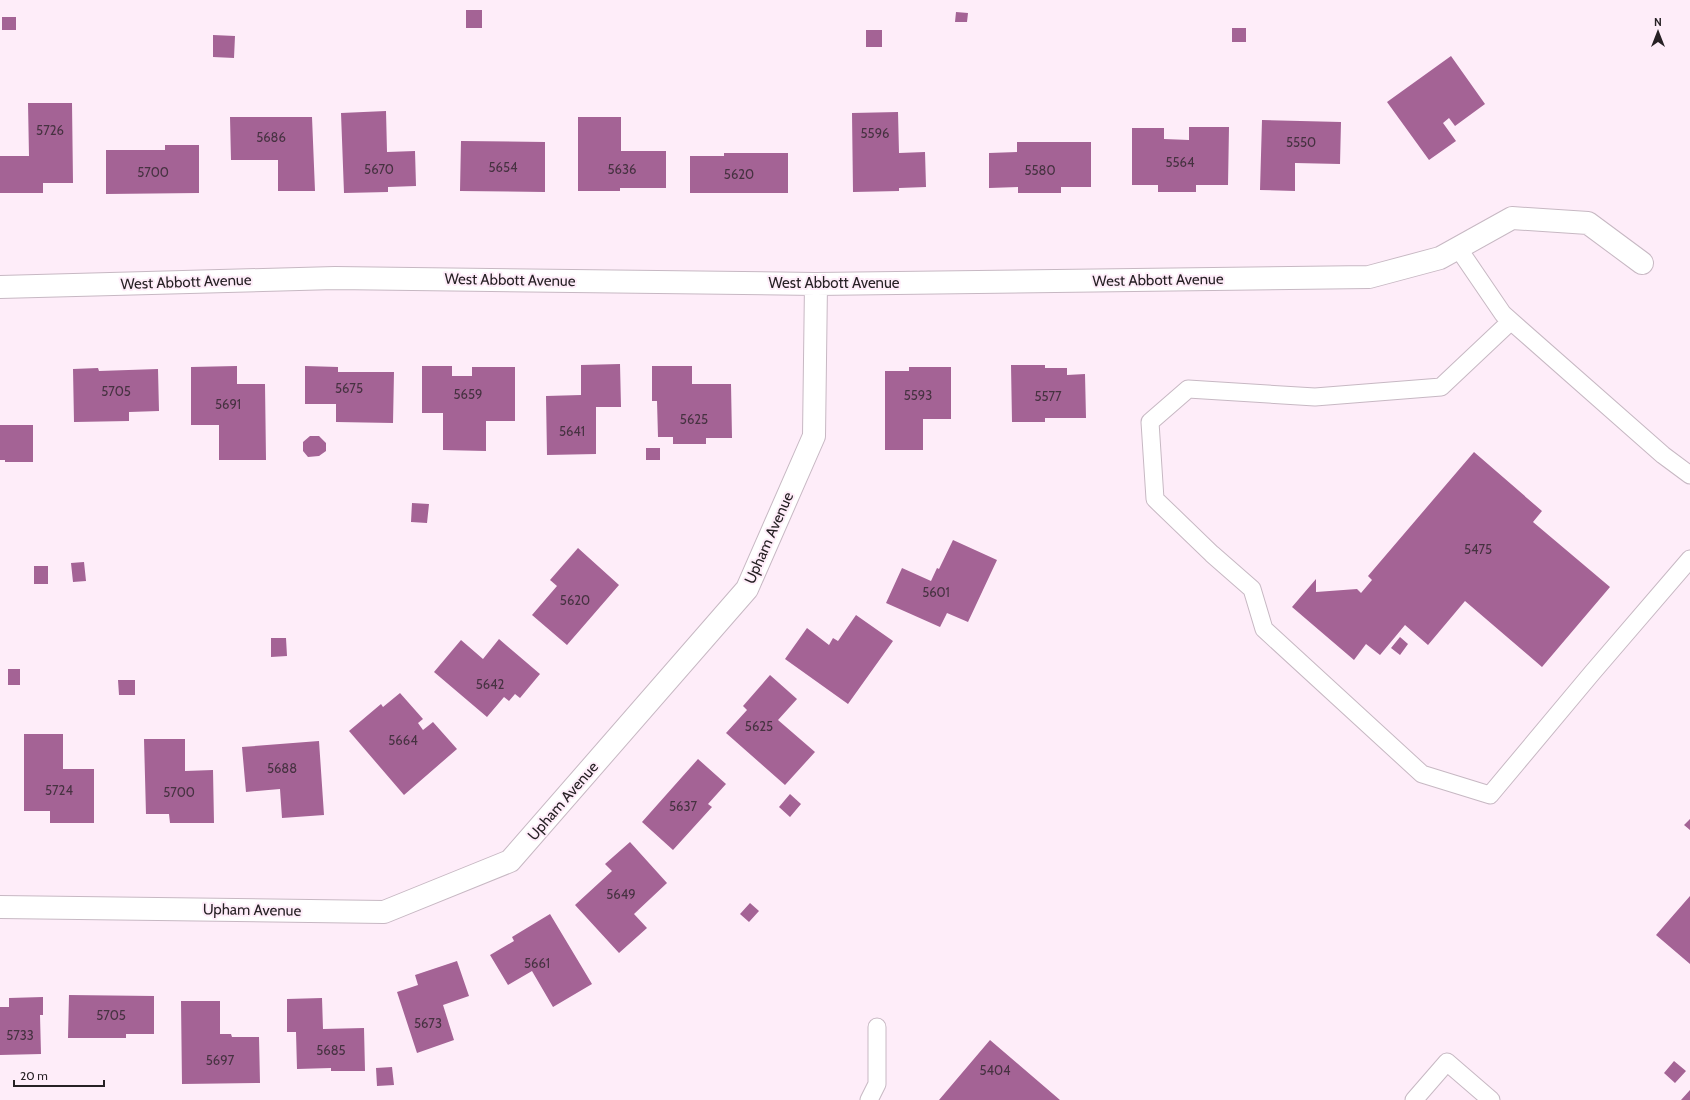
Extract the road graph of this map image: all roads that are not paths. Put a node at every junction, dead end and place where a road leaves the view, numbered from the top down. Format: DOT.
graph roads {
  1 [pos="1458,248"];
  2 [pos="1642,263"];
  3 [pos="816,284"];
  4 [pos="0,287"];
  5 [pos="1511,321"];
  6 [pos="1690,475"];
  7 [pos="1690,559"];
  8 [pos="0,907"];
  9 [pos="877,1027"];
  10 [pos="869,1100"];
  11 [pos="1414,1100"];
  12 [pos="1491,1100"];
  1 -- 2 [label="street, West Abbott Avenue"];
  1 -- 3 [label="street, West Abbott Avenue"];
  1 -- 5 [label="lane"];
  3 -- 4 [label="street, West Abbott Avenue"];
  3 -- 8 [label="street, Upham Avenue"];
  5 -- 6 [label="lane"];
  5 -- 7 [label="lane"];
  9 -- 10 [label="lane"];
  11 -- 12 [label="lane"];
}
